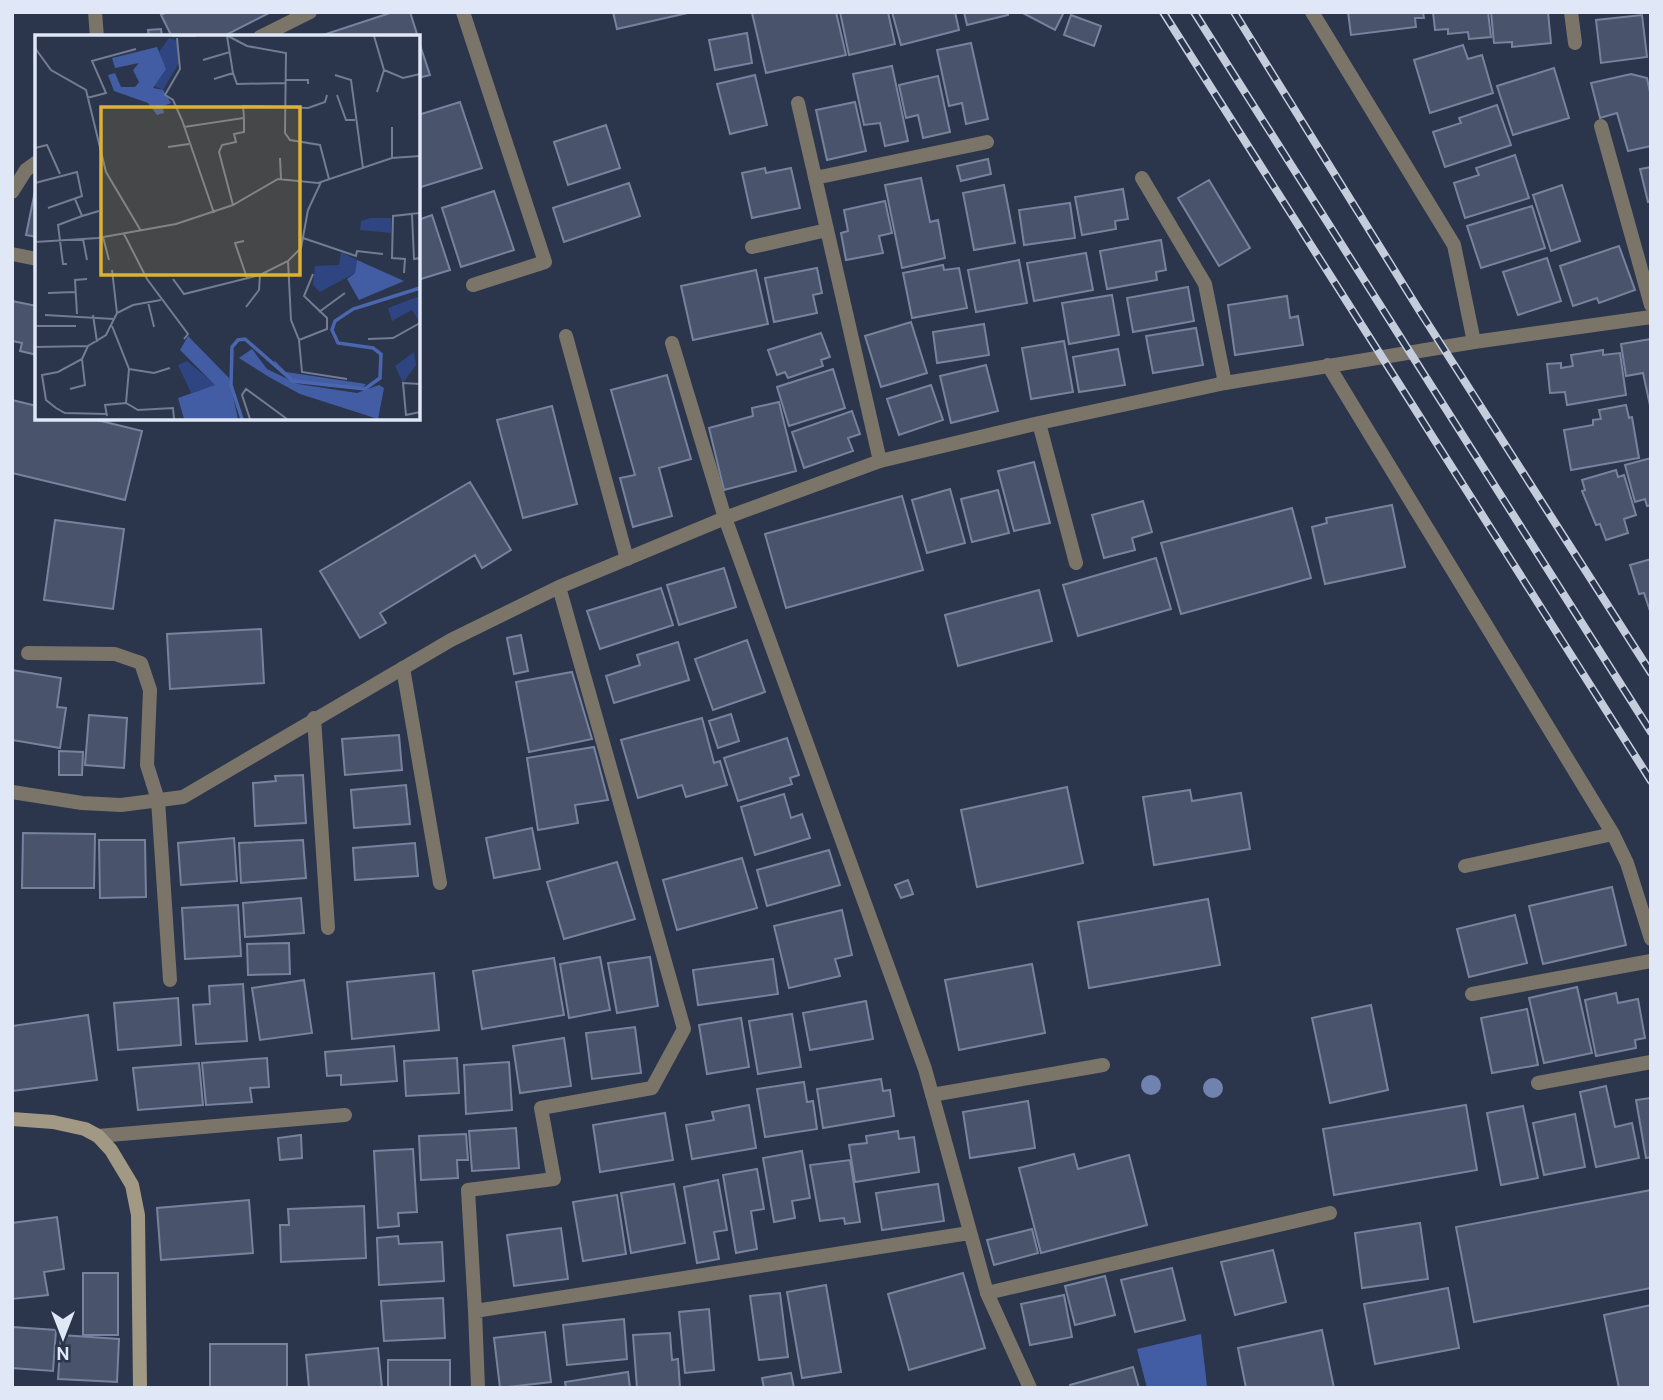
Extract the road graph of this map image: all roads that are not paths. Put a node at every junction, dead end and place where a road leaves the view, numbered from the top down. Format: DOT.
graph roads {
  1 [pos="94,12"];
  2 [pos="310,12"];
  3 [pos="463,12"];
  4 [pos="1312,12"];
  5 [pos="1571,12"];
  6 [pos="97,35"];
  7 [pos="264,35"];
  8 [pos="1575,43"];
  9 [pos="798,103"];
  10 [pos="1601,126"];
  11 [pos="987,142"];
  12 [pos="35,163"];
  13 [pos="815,177"];
  14 [pos="1142,178"];
  15 [pos="12,192"];
  16 [pos="827,230"];
  17 [pos="752,247"];
  18 [pos="12,254"];
  19 [pos="35,259"];
  20 [pos="473,285"];
  21 [pos="1651,305"];
  22 [pos="1651,317"];
  23 [pos="566,336"];
  24 [pos="673,342"];
  25 [pos="1474,342"];
  26 [pos="1328,365"];
  27 [pos="1225,383"];
  28 [pos="1039,423"];
  29 [pos="880,461"];
  30 [pos="725,518"];
  31 [pos="627,559"];
  32 [pos="1076,563"];
  33 [pos="559,587"];
  34 [pos="28,653"];
  35 [pos="403,668"];
  36 [pos="314,718"];
  37 [pos="12,792"];
  38 [pos="158,800"];
  39 [pos="1613,834"];
  40 [pos="1465,866"];
  41 [pos="440,883"];
  42 [pos="328,928"];
  43 [pos="1651,939"];
  44 [pos="1651,961"];
  45 [pos="170,980"];
  46 [pos="1472,994"];
  47 [pos="1651,1062"];
  48 [pos="1103,1065"];
  49 [pos="1538,1083"];
  50 [pos="932,1096"];
  51 [pos="345,1115"];
  52 [pos="12,1119"];
  53 [pos="98,1136"];
  54 [pos="1330,1213"];
  55 [pos="969,1233"];
  56 [pos="987,1293"];
  57 [pos="475,1311"];
  58 [pos="140,1388"];
  59 [pos="478,1388"];
  60 [pos="1030,1388"];
  1 -- 6 [label="street"];
  2 -- 7 [label="street"];
  3 -- 20 [label="street"];
  4 -- 25 [label="street"];
  5 -- 8 [label="street"];
  9 -- 13 [label="street"];
  10 -- 21 [label="street"];
  11 -- 13 [label="street"];
  12 -- 15 [label="street"];
  13 -- 16 [label="street"];
  14 -- 27 [label="street"];
  16 -- 17 [label="street"];
  16 -- 29 [label="street"];
  18 -- 19 [label="street"];
  22 -- 25 [label="street"];
  23 -- 31 [label="street"];
  24 -- 30 [label="street"];
  25 -- 26 [label="street"];
  26 -- 27 [label="street"];
  26 -- 39 [label="street"];
  27 -- 28 [label="street"];
  28 -- 29 [label="street"];
  28 -- 32 [label="street"];
  29 -- 30 [label="street"];
  30 -- 31 [label="street"];
  30 -- 50 [label="street"];
  31 -- 33 [label="street"];
  33 -- 35 [label="street"];
  33 -- 57 [label="street"];
  34 -- 38 [label="street"];
  35 -- 36 [label="street"];
  35 -- 41 [label="street"];
  36 -- 38 [label="street"];
  36 -- 42 [label="street"];
  37 -- 38 [label="street"];
  38 -- 45 [label="street"];
  39 -- 40 [label="street"];
  39 -- 43 [label="street"];
  44 -- 46 [label="street"];
  47 -- 49 [label="street"];
  48 -- 50 [label="street"];
  50 -- 55 [label="street"];
  51 -- 53 [label="street"];
  52 -- 53 [label="street"];
  53 -- 58 [label="street"];
  54 -- 56 [label="street"];
  55 -- 56 [label="street"];
  55 -- 57 [label="street"];
  56 -- 60 [label="street"];
  57 -- 59 [label="street"];
}
